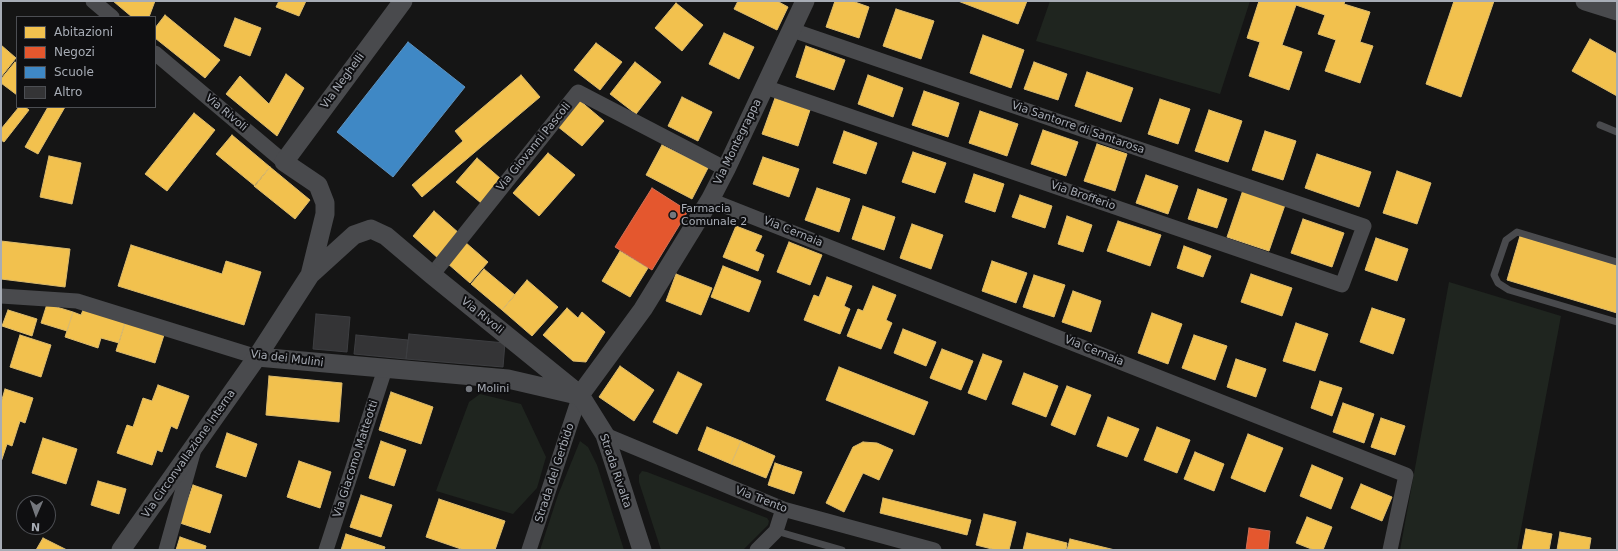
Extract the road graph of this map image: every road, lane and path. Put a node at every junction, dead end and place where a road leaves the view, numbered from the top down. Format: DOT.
graph roads {
  1 [pos="93,1"];
  2 [pos="403,1"];
  3 [pos="805,1"];
  4 [pos="1585,1"];
  5 [pos="1617,11"];
  6 [pos="111,16"];
  7 [pos="792,30"];
  8 [pos="156,54"];
  9 [pos="765,87"];
  10 [pos="1600,124"];
  11 [pos="1617,132"];
  12 [pos="284,162"];
  13 [pos="726,169"];
  14 [pos="710,200"];
  15 [pos="1364,226"];
  16 [pos="1617,262"];
  17 [pos="310,275"];
  18 [pos="432,275"];
  19 [pos="2,300"];
  20 [pos="1617,322"];
  21 [pos="257,357"];
  22 [pos="386,368"];
  23 [pos="580,395"];
  24 [pos="605,435"];
  25 [pos="195,446"];
  26 [pos="783,509"];
  27 [pos="776,532"];
  28 [pos="927,549"];
  29 [pos="121,550"];
  30 [pos="166,550"];
  31 [pos="326,550"];
  32 [pos="530,550"];
  33 [pos="642,550"];
  34 [pos="757,550"];
  35 [pos="842,550"];
  36 [pos="1390,550"];
  1 -- 6 [label="street"];
  2 -- 12 [label="street, Via Neghelli"];
  3 -- 7 [label="street, Via Montegrappa"];
  4 -- 5 [label="street"];
  7 -- 9 [label="street, Via Montegrappa"];
  7 -- 15 [label="street, Via Santorre di Santarosa"];
  8 -- 12 [label="street, Via Rivoli"];
  9 -- 13 [label="street, Via Montegrappa"];
  9 -- 15 [label="street, Via Brofferio"];
  10 -- 11 [label="lane"];
  12 -- 17 [label="street, Via Rivoli"];
  13 -- 14 [label="street, Via Montegrappa"];
  13 -- 18 [label="street, Via Giovanni Pascoli"];
  14 -- 23 [label="street, Via Montegrappa"];
  14 -- 36 [label="street, Via Cernaia"];
  16 -- 20 [label="lane"];
  17 -- 18 [label="street, Via Rivoli"];
  17 -- 21 [label="street, Via Circonvallazione Interna"];
  18 -- 23 [label="street, Via Rivoli"];
  19 -- 21 [label="street, Via dei Mulini"];
  21 -- 22 [label="street, Via dei Mulini"];
  21 -- 25 [label="street, Via Circonvallazione Interna"];
  22 -- 23 [label="street, Via dei Mulini"];
  22 -- 31 [label="street, Via Giacomo Matteotti"];
  23 -- 24 [label="street, Strada Rivalta"];
  23 -- 32 [label="street, Strada del Gerbido"];
  24 -- 26 [label="street, Via Trento"];
  24 -- 33 [label="street, Strada Rivalta"];
  25 -- 29 [label="street, Via Circonvallazione Interna"];
  25 -- 30 [label="street"];
  26 -- 27 [label="street"];
  26 -- 28 [label="street, Via Trento"];
  27 -- 34 [label="street"];
  27 -- 35 [label="lane"];
}
